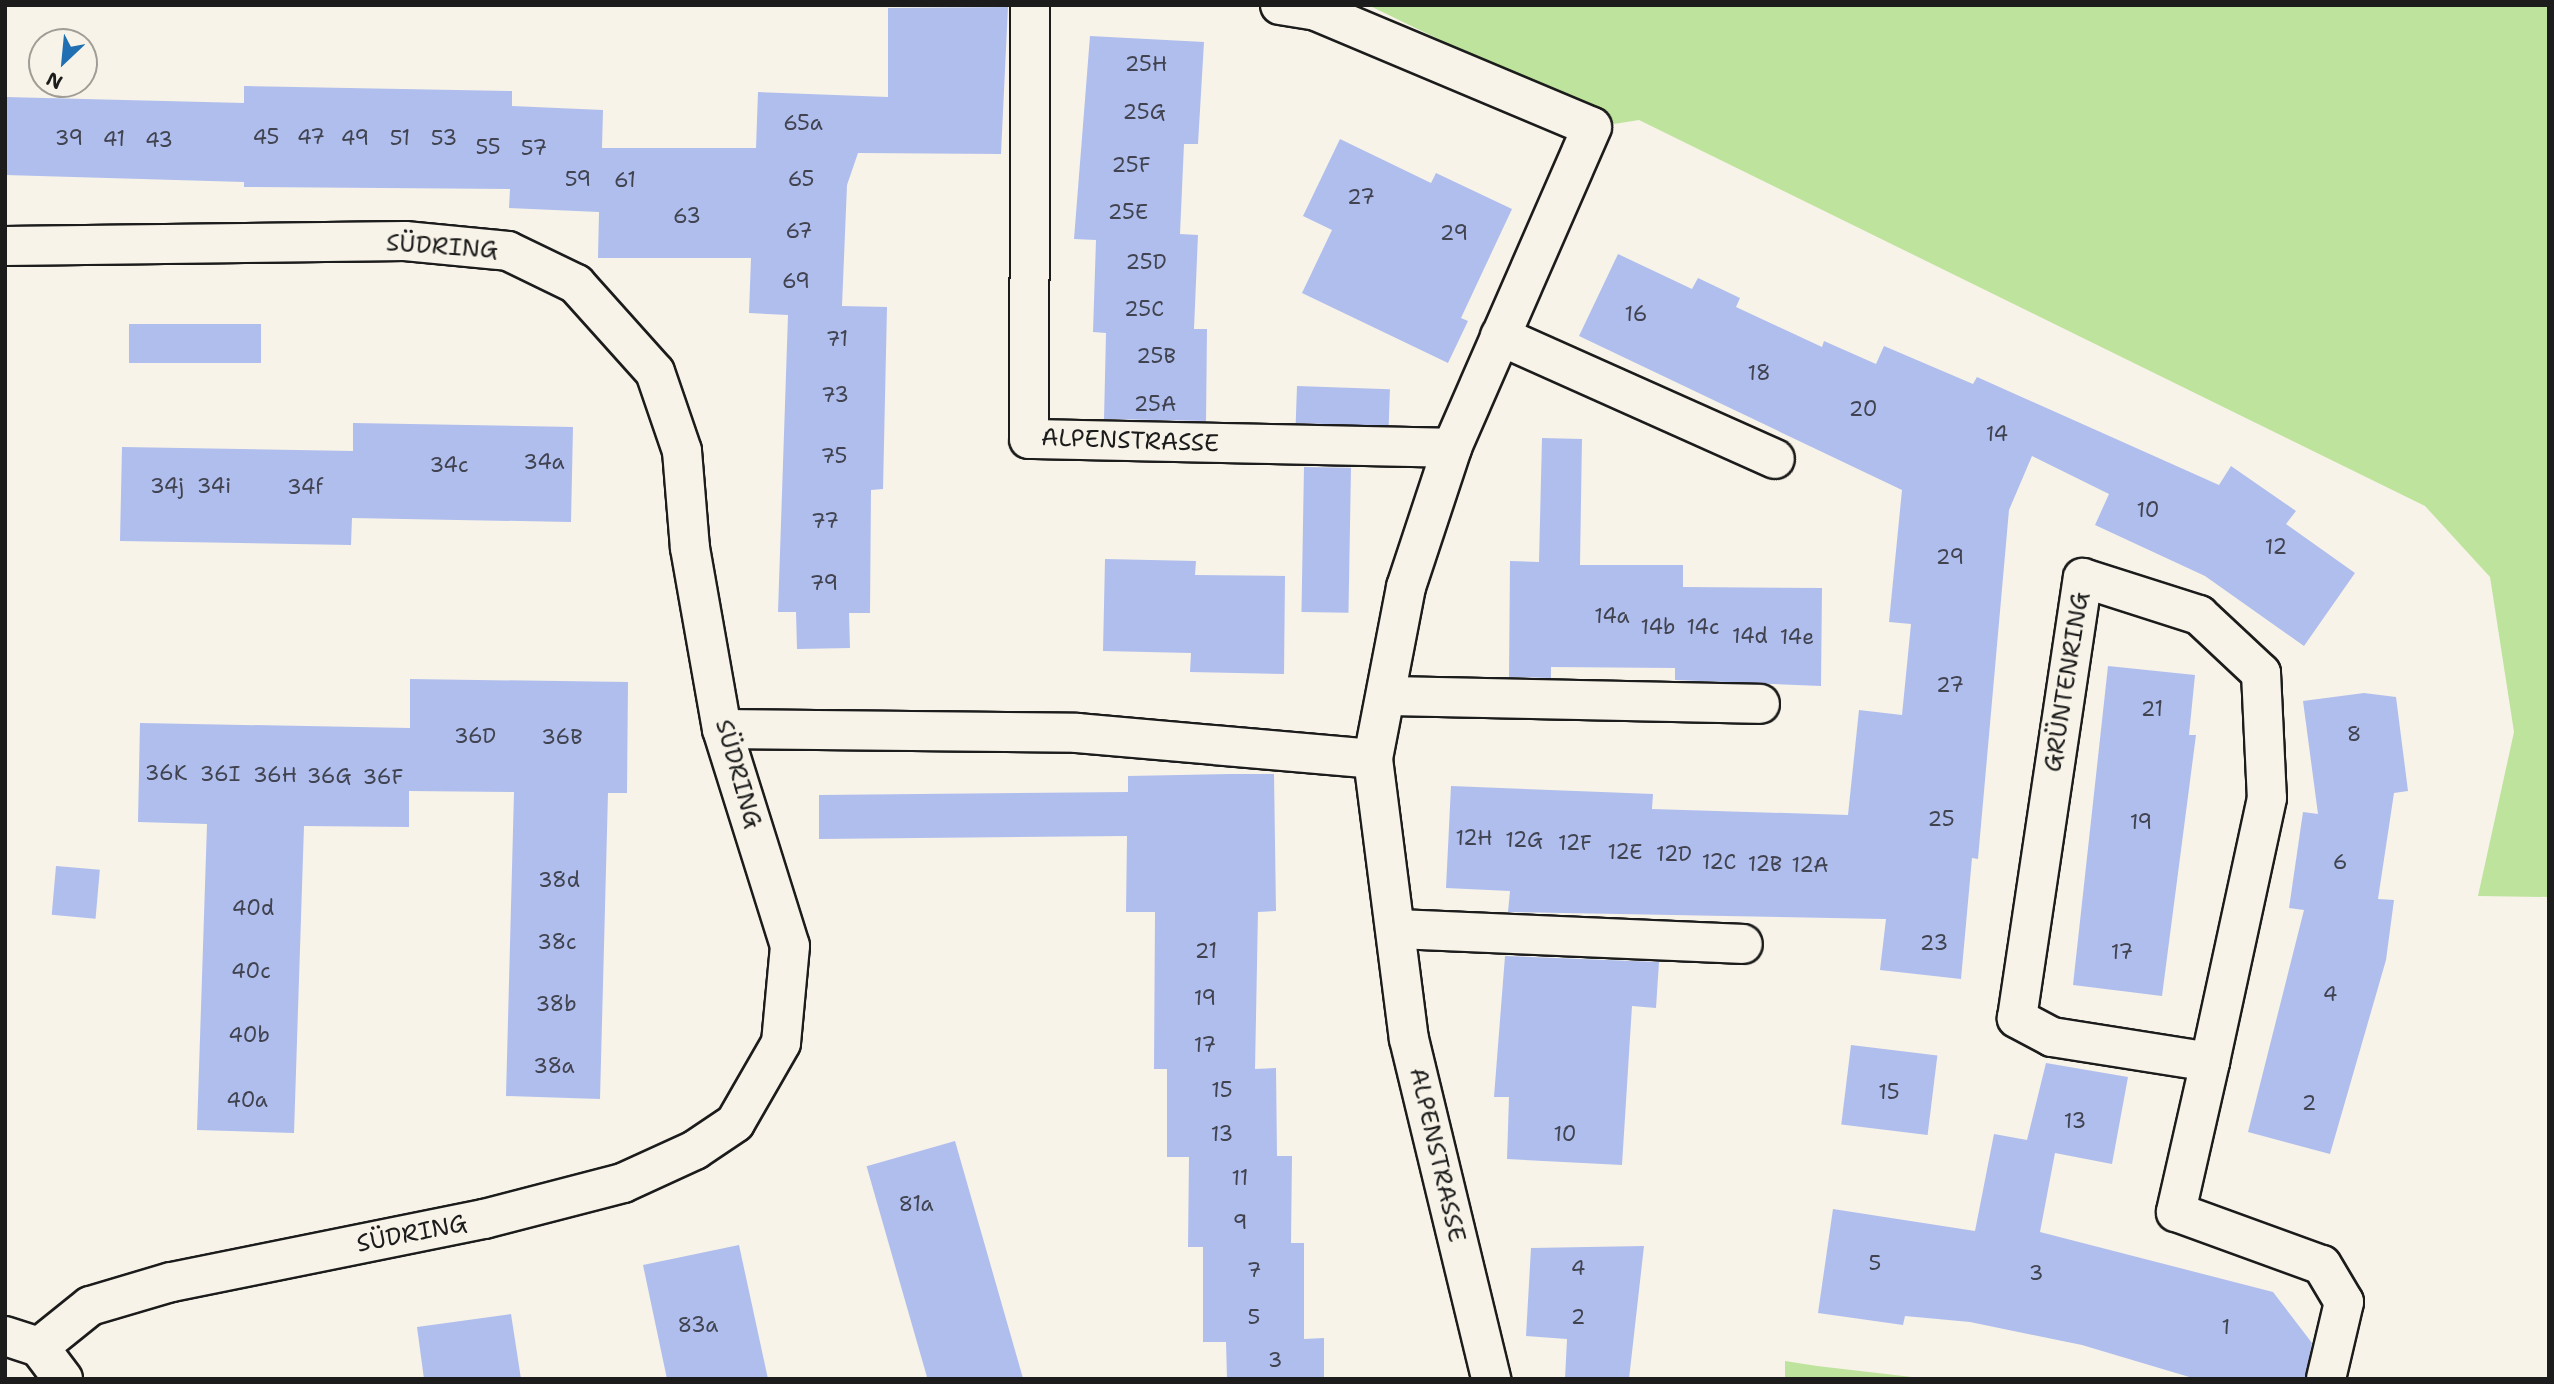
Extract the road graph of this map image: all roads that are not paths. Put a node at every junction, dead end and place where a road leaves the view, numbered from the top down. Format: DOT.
graph roads {
  1 [pos="1030,5"];
  2 [pos="1280,5"];
  3 [pos="5,246"];
  4 [pos="1500,336"];
  5 [pos="1452,448"];
  6 [pos="1775,459"];
  7 [pos="1386,696"];
  8 [pos="1760,704"];
  9 [pos="722,729"];
  10 [pos="1373,759"];
  11 [pos="1399,929"];
  12 [pos="1743,944"];
  13 [pos="2210,1062"];
  14 [pos="22,1341"];
  15 [pos="63,1379"];
  16 [pos="1491,1379"];
  17 [pos="2326,1379"];
  1 -- 5 [label="street, ALPENSTRASSE"];
  2 -- 4 [label="street, ALPENSTRASSE"];
  3 -- 9 [label="street, SÜDRING"];
  4 -- 5 [label="street, ALPENSTRASSE"];
  4 -- 6 [label="street"];
  5 -- 7 [label="street, ALPENSTRASSE"];
  7 -- 8 [label="street"];
  7 -- 10 [label="street, ALPENSTRASSE"];
  9 -- 10 [label="street"];
  9 -- 14 [label="street, SÜDRING"];
  10 -- 11 [label="street, ALPENSTRASSE"];
  11 -- 12 [label="street"];
  11 -- 16 [label="street, ALPENSTRASSE"];
  13 -- 13 [label="street, GRÜNTENRING"];
  13 -- 17 [label="street, GRÜNTENRING"];
  14 -- 15 [label="street, SÜDRING"];
}
